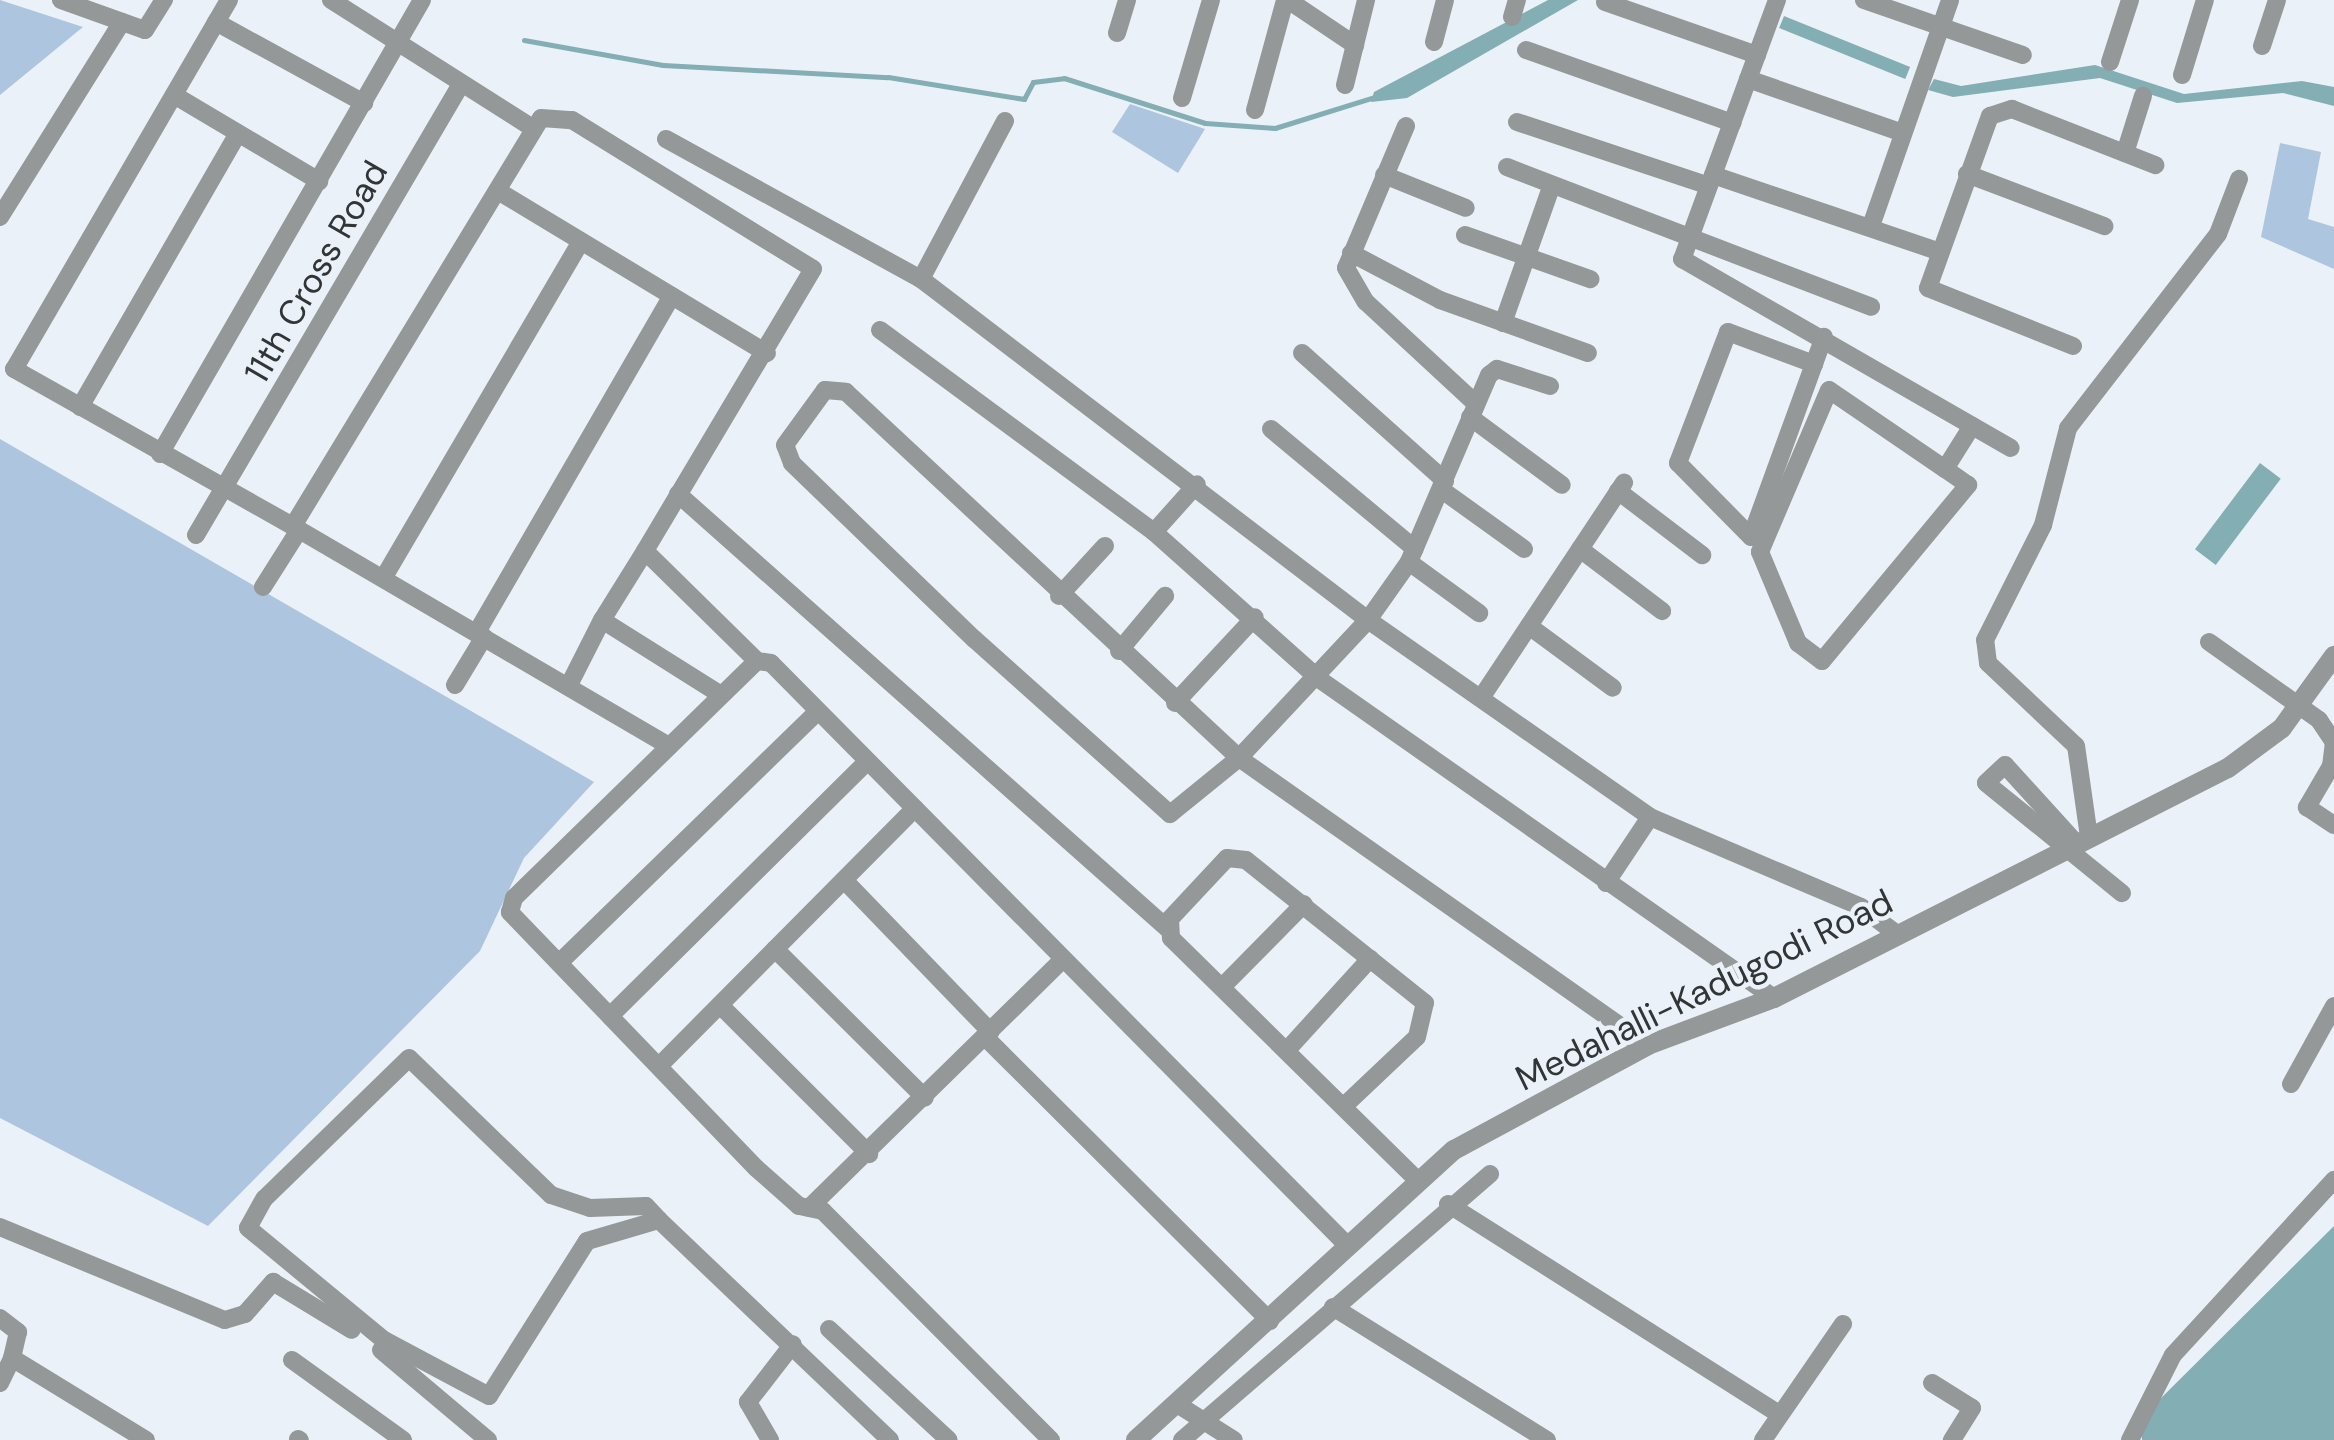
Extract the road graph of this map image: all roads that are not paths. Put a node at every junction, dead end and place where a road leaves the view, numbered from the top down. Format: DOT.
graph roads {
  1 [pos="61,0"];
  2 [pos="164,0"];
  3 [pos="229,0"];
  4 [pos="331,0"];
  5 [pos="422,0"];
  6 [pos="1126,0"];
  7 [pos="1211,0"];
  8 [pos="1286,0"];
  9 [pos="1366,0"];
  10 [pos="1445,0"];
  11 [pos="1864,0"];
  12 [pos="1950,0"];
  13 [pos="2130,0"];
  14 [pos="2205,0"];
  15 [pos="2277,0"];
  16 [pos="1605,2"];
  17 [pos="1772,14"];
  18 [pos="122,22"];
  19 [pos="216,22"];
  20 [pos="1941,27"];
  21 [pos="1117,33"];
  22 [pos="401,40"];
  23 [pos="1434,42"];
  24 [pos="1355,45"];
  25 [pos="2262,46"];
  26 [pos="1526,50"];
  27 [pos="1756,55"];
  28 [pos="2024,56"];
  29 [pos="2110,62"];
  30 [pos="2182,75"];
  31 [pos="1748,79"];
  32 [pos="461,84"];
  33 [pos="1345,85"];
  34 [pos="174,95"];
  35 [pos="2143,96"];
  36 [pos="1182,98"];
  37 [pos="364,104"];
  38 [pos="1255,110"];
  39 [pos="1005,121"];
  40 [pos="1517,122"];
  41 [pos="1732,123"];
  42 [pos="1406,126"];
  43 [pos="533,128"];
  44 [pos="238,133"];
  45 [pos="1903,133"];
  46 [pos="666,139"];
  47 [pos="2125,153"];
  48 [pos="2155,165"];
  49 [pos="1508,166"];
  50 [pos="1967,174"];
  51 [pos="1384,176"];
  52 [pos="2239,179"];
  53 [pos="1711,180"];
  54 [pos="319,181"];
  55 [pos="1552,185"];
  56 [pos="498,191"];
  57 [pos="1466,208"];
  58 [pos="0,217"];
  59 [pos="1871,226"];
  60 [pos="2104,226"];
  61 [pos="1465,235"];
  62 [pos="1690,239"];
  63 [pos="581,241"];
  64 [pos="1940,252"];
  65 [pos="1351,253"];
  66 [pos="1526,257"];
  67 [pos="921,279"];
  68 [pos="1590,279"];
  69 [pos="672,296"];
  70 [pos="1871,307"];
  71 [pos="1503,323"];
  72 [pos="880,330"];
  73 [pos="1824,337"];
  74 [pos="2073,346"];
  75 [pos="766,352"];
  76 [pos="1302,353"];
  77 [pos="1588,353"];
  78 [pos="1814,364"];
  79 [pos="1550,386"];
  80 [pos="80,408"];
  81 [pos="1473,411"];
  82 [pos="1972,426"];
  83 [pos="1271,430"];
  84 [pos="2011,448"];
  85 [pos="160,454"];
  86 [pos="1945,469"];
  87 [pos="1196,484"];
  88 [pos="1443,485"];
  89 [pos="1562,485"];
  90 [pos="227,493"];
  91 [pos="678,494"];
  92 [pos="296,528"];
  93 [pos="1154,532"];
  94 [pos="196,535"];
  95 [pos="1105,546"];
  96 [pos="1524,549"];
  97 [pos="1580,549"];
  98 [pos="645,551"];
  99 [pos="1702,554"];
  100 [pos="1412,556"];
  101 [pos="384,577"];
  102 [pos="263,587"];
  103 [pos="1059,596"];
  104 [pos="1165,596"];
  105 [pos="1662,611"];
  106 [pos="1479,613"];
  107 [pos="1255,617"];
  108 [pos="602,620"];
  109 [pos="1368,620"];
  110 [pos="1529,626"];
  111 [pos="480,634"];
  112 [pos="2209,642"];
  113 [pos="1119,651"];
  114 [pos="2334,656"];
  115 [pos="757,661"];
  116 [pos="1319,678"];
  117 [pos="455,685"];
  118 [pos="569,685"];
  119 [pos="1613,688"];
  120 [pos="1483,694"];
  121 [pos="721,696"];
  122 [pos="1175,704"];
  123 [pos="2298,705"];
  124 [pos="816,713"];
  125 [pos="669,746"];
  126 [pos="1239,758"];
  127 [pos="866,763"];
  128 [pos="915,808"];
  129 [pos="1650,816"];
  130 [pos="2334,825"];
  131 [pos="2076,843"];
  132 [pos="844,880"];
  133 [pos="1606,884"];
  134 [pos="2122,893"];
  135 [pos="1304,904"];
  136 [pos="1168,929"];
  137 [pos="1898,935"];
  138 [pos="775,949"];
  139 [pos="1064,958"];
  140 [pos="1370,959"];
  141 [pos="559,963"];
  142 [pos="1224,986"];
  143 [pos="1774,998"];
  144 [pos="720,1005"];
  145 [pos="2334,1006"];
  146 [pos="610,1016"];
  147 [pos="988,1035"];
  148 [pos="1648,1045"];
  149 [pos="1288,1049"];
  150 [pos="659,1066"];
  151 [pos="2291,1084"];
  152 [pos="925,1098"];
  153 [pos="1344,1106"];
  154 [pos="869,1154"];
  155 [pos="1490,1174"];
  156 [pos="1417,1180"];
  157 [pos="2334,1180"];
  158 [pos="1448,1204"];
  159 [pos="809,1208"];
  160 [pos="659,1220"];
  161 [pos="0,1227"];
  162 [pos="1348,1246"];
  163 [pos="1334,1307"];
  164 [pos="0,1318"];
  165 [pos="1270,1321"];
  166 [pos="1844,1324"];
  167 [pos="829,1329"];
  168 [pos="793,1344"];
  169 [pos="12,1358"];
  170 [pos="292,1360"];
  171 [pos="1932,1382"];
  172 [pos="0,1383"];
  173 [pos="1177,1404"];
  174 [pos="1780,1415"];
  175 [pos="1204,1421"];
  176 [pos="146,1440"];
  177 [pos="404,1440"];
  178 [pos="488,1440"];
  179 [pos="770,1440"];
  180 [pos="890,1440"];
  181 [pos="949,1440"];
  182 [pos="1052,1440"];
  183 [pos="1136,1440"];
  184 [pos="1182,1440"];
  185 [pos="1234,1440"];
  186 [pos="1548,1440"];
  187 [pos="1764,1440"];
  188 [pos="1952,1440"];
  189 [pos="2130,1440"];
  1 -- 18 [label="street"];
  2 -- 18 [label="street"];
  3 -- 19 [label="street"];
  4 -- 22 [label="street"];
  5 -- 22 [label="street"];
  6 -- 21 [label="street"];
  7 -- 36 [label="street"];
  8 -- 24 [label="street"];
  8 -- 38 [label="street"];
  9 -- 24 [label="street"];
  10 -- 23 [label="street"];
  11 -- 20 [label="street"];
  12 -- 20 [label="street"];
  13 -- 29 [label="street"];
  14 -- 30 [label="street"];
  15 -- 25 [label="street"];
  16 -- 27 [label="street"];
  17 -- 27 [label="street"];
  18 -- 58 [label="street"];
  19 -- 34 [label="street"];
  19 -- 37 [label="street"];
  20 -- 28 [label="street"];
  20 -- 45 [label="street"];
  22 -- 32 [label="street"];
  22 -- 37 [label="street"];
  24 -- 33 [label="street"];
  26 -- 41 [label="street"];
  27 -- 31 [label="street"];
  31 -- 41 [label="street"];
  31 -- 45 [label="street"];
  32 -- 43 [label="street"];
  32 -- 90 [label="street, 11th Cross Road"];
  34 -- 44 [label="street"];
  34 -- 80 [label="street"];
  35 -- 47 [label="street"];
  37 -- 54 [label="street"];
  39 -- 67 [label="street"];
  40 -- 53 [label="street"];
  41 -- 53 [label="street"];
  42 -- 51 [label="street"];
  43 -- 56 [label="street"];
  43 -- 75 [label="street"];
  44 -- 54 [label="street"];
  44 -- 80 [label="street"];
  45 -- 59 [label="street"];
  46 -- 67 [label="street"];
  47 -- 48 [label="street"];
  47 -- 50 [label="street"];
  49 -- 55 [label="street"];
  50 -- 60 [label="street"];
  50 -- 64 [label="street"];
  51 -- 57 [label="street"];
  51 -- 65 [label="street"];
  52 -- 131 [label="street"];
  53 -- 59 [label="street"];
  53 -- 62 [label="street"];
  54 -- 85 [label="street"];
  55 -- 62 [label="street"];
  55 -- 66 [label="street"];
  56 -- 63 [label="street"];
  56 -- 92 [label="street"];
  59 -- 64 [label="street"];
  61 -- 66 [label="street"];
  62 -- 70 [label="street"];
  62 -- 73 [label="street"];
  63 -- 69 [label="street"];
  63 -- 101 [label="street"];
  64 -- 74 [label="street"];
  65 -- 71 [label="street"];
  65 -- 81 [label="street"];
  66 -- 68 [label="street"];
  66 -- 71 [label="street"];
  67 -- 87 [label="street"];
  69 -- 75 [label="street"];
  69 -- 111 [label="street"];
  71 -- 77 [label="street"];
  72 -- 93 [label="street"];
  73 -- 78 [label="street"];
  73 -- 82 [label="street"];
  75 -- 91 [label="street"];
  76 -- 88 [label="street"];
  78 -- 78 [label="street"];
  79 -- 81 [label="street"];
  80 -- 85 [label="street"];
  81 -- 88 [label="street"];
  81 -- 89 [label="street"];
  82 -- 84 [label="street"];
  82 -- 86 [label="street"];
  83 -- 100 [label="street"];
  85 -- 90 [label="street"];
  86 -- 86 [label="street"];
  87 -- 93 [label="street"];
  87 -- 109 [label="street"];
  88 -- 96 [label="street"];
  88 -- 100 [label="street"];
  90 -- 92 [label="street"];
  90 -- 94 [label="street, 11th Cross Road"];
  91 -- 98 [label="street"];
  91 -- 136 [label="street"];
  92 -- 101 [label="street"];
  92 -- 102 [label="street"];
  93 -- 107 [label="street"];
  95 -- 103 [label="street"];
  97 -- 99 [label="street"];
  97 -- 105 [label="street"];
  97 -- 110 [label="street"];
  98 -- 108 [label="street"];
  98 -- 115 [label="street"];
  100 -- 106 [label="street"];
  100 -- 109 [label="street"];
  101 -- 111 [label="street"];
  103 -- 113 [label="street"];
  103 -- 126 [label="street"];
  104 -- 113 [label="street"];
  107 -- 116 [label="street"];
  107 -- 122 [label="street"];
  108 -- 118 [label="street"];
  108 -- 121 [label="street"];
  109 -- 116 [label="street"];
  109 -- 120 [label="street"];
  110 -- 119 [label="street"];
  110 -- 120 [label="street"];
  111 -- 117 [label="street"];
  111 -- 118 [label="street"];
  112 -- 123 [label="street"];
  113 -- 122 [label="street"];
  114 -- 123 [label="street, Medahalli-Kadugodi Road"];
  115 -- 121 [label="street"];
  115 -- 124 [label="street"];
  116 -- 126 [label="street"];
  116 -- 133 [label="street"];
  118 -- 125 [label="street"];
  120 -- 129 [label="street"];
  121 -- 125 [label="street"];
  122 -- 126 [label="street"];
  123 -- 130 [label="street"];
  123 -- 131 [label="street, Medahalli-Kadugodi Road"];
  124 -- 127 [label="street"];
  124 -- 141 [label="street"];
  125 -- 141 [label="street"];
  126 -- 148 [label="street"];
  127 -- 128 [label="street"];
  127 -- 146 [label="street"];
  128 -- 132 [label="street"];
  128 -- 139 [label="street"];
  129 -- 133 [label="street"];
  129 -- 137 [label="street"];
  131 -- 131 [label="street"];
  131 -- 134 [label="street"];
  131 -- 137 [label="street, Medahalli-Kadugodi Road"];
  132 -- 138 [label="street"];
  132 -- 147 [label="street"];
  133 -- 143 [label="street"];
  135 -- 136 [label="street"];
  135 -- 140 [label="street"];
  135 -- 142 [label="street"];
  136 -- 142 [label="street"];
  137 -- 143 [label="street, Medahalli-Kadugodi Road"];
  138 -- 144 [label="street"];
  138 -- 152 [label="street"];
  139 -- 147 [label="street"];
  139 -- 162 [label="street"];
  140 -- 149 [label="street"];
  140 -- 153 [label="street"];
  141 -- 146 [label="street"];
  142 -- 149 [label="street"];
  143 -- 148 [label="street, Medahalli-Kadugodi Road"];
  144 -- 150 [label="street"];
  144 -- 154 [label="street"];
  145 -- 151 [label="street"];
  146 -- 150 [label="street"];
  147 -- 152 [label="street"];
  147 -- 165 [label="street"];
  148 -- 156 [label="street, Medahalli-Kadugodi Road"];
  149 -- 153 [label="street"];
  150 -- 159 [label="street"];
  152 -- 154 [label="street"];
  153 -- 156 [label="street"];
  154 -- 159 [label="street"];
  155 -- 158 [label="street"];
  156 -- 162 [label="street, Medahalli-Kadugodi Road"];
  157 -- 189 [label="street"];
  158 -- 163 [label="street"];
  158 -- 174 [label="street"];
  159 -- 182 [label="street"];
  160 -- 160 [label="street"];
  160 -- 168 [label="street"];
  161 -- 178 [label="street"];
  162 -- 165 [label="street, Medahalli-Kadugodi Road"];
  163 -- 175 [label="street"];
  163 -- 186 [label="street"];
  164 -- 169 [label="street"];
  165 -- 173 [label="street, Medahalli-Kadugodi Road"];
  166 -- 174 [label="street"];
  167 -- 181 [label="street"];
  168 -- 179 [label="street"];
  168 -- 180 [label="street"];
  169 -- 172 [label="street"];
  169 -- 176 [label="street"];
  170 -- 177 [label="street"];
  171 -- 188 [label="street"];
  173 -- 175 [label="street"];
  173 -- 183 [label="street, Medahalli-Kadugodi Road"];
  174 -- 187 [label="street"];
  175 -- 184 [label="street"];
  175 -- 185 [label="street"];
}
